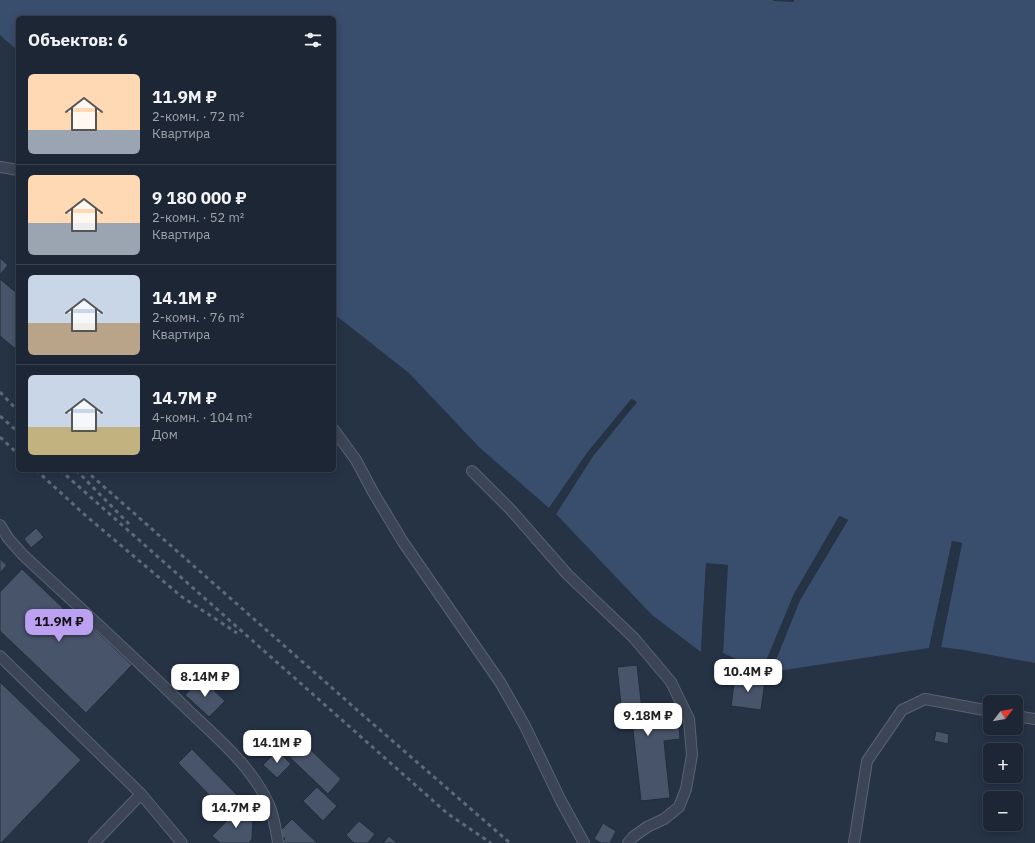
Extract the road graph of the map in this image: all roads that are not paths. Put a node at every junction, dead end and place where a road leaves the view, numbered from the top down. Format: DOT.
graph roads {
  1 [pos="0,167"];
  2 [pos="16,170"];
  3 [pos="336,433"];
  4 [pos="472,471"];
  5 [pos="0,525"];
  6 [pos="0,656"];
  7 [pos="983,710"];
  8 [pos="1023,717"];
  9 [pos="1035,719"];
  10 [pos="141,794"];
  11 [pos="94,843"];
  12 [pos="182,843"];
  13 [pos="278,843"];
  14 [pos="584,843"];
  15 [pos="628,843"];
  16 [pos="854,843"];
  1 -- 2 [label="lane"];
  3 -- 14 [label="lane"];
  4 -- 15 [label="lane"];
  5 -- 13 [label="lane"];
  6 -- 10 [label="lane"];
  7 -- 16 [label="lane"];
  8 -- 9 [label="lane"];
  10 -- 11 [label="lane"];
  10 -- 12 [label="lane"];
}
